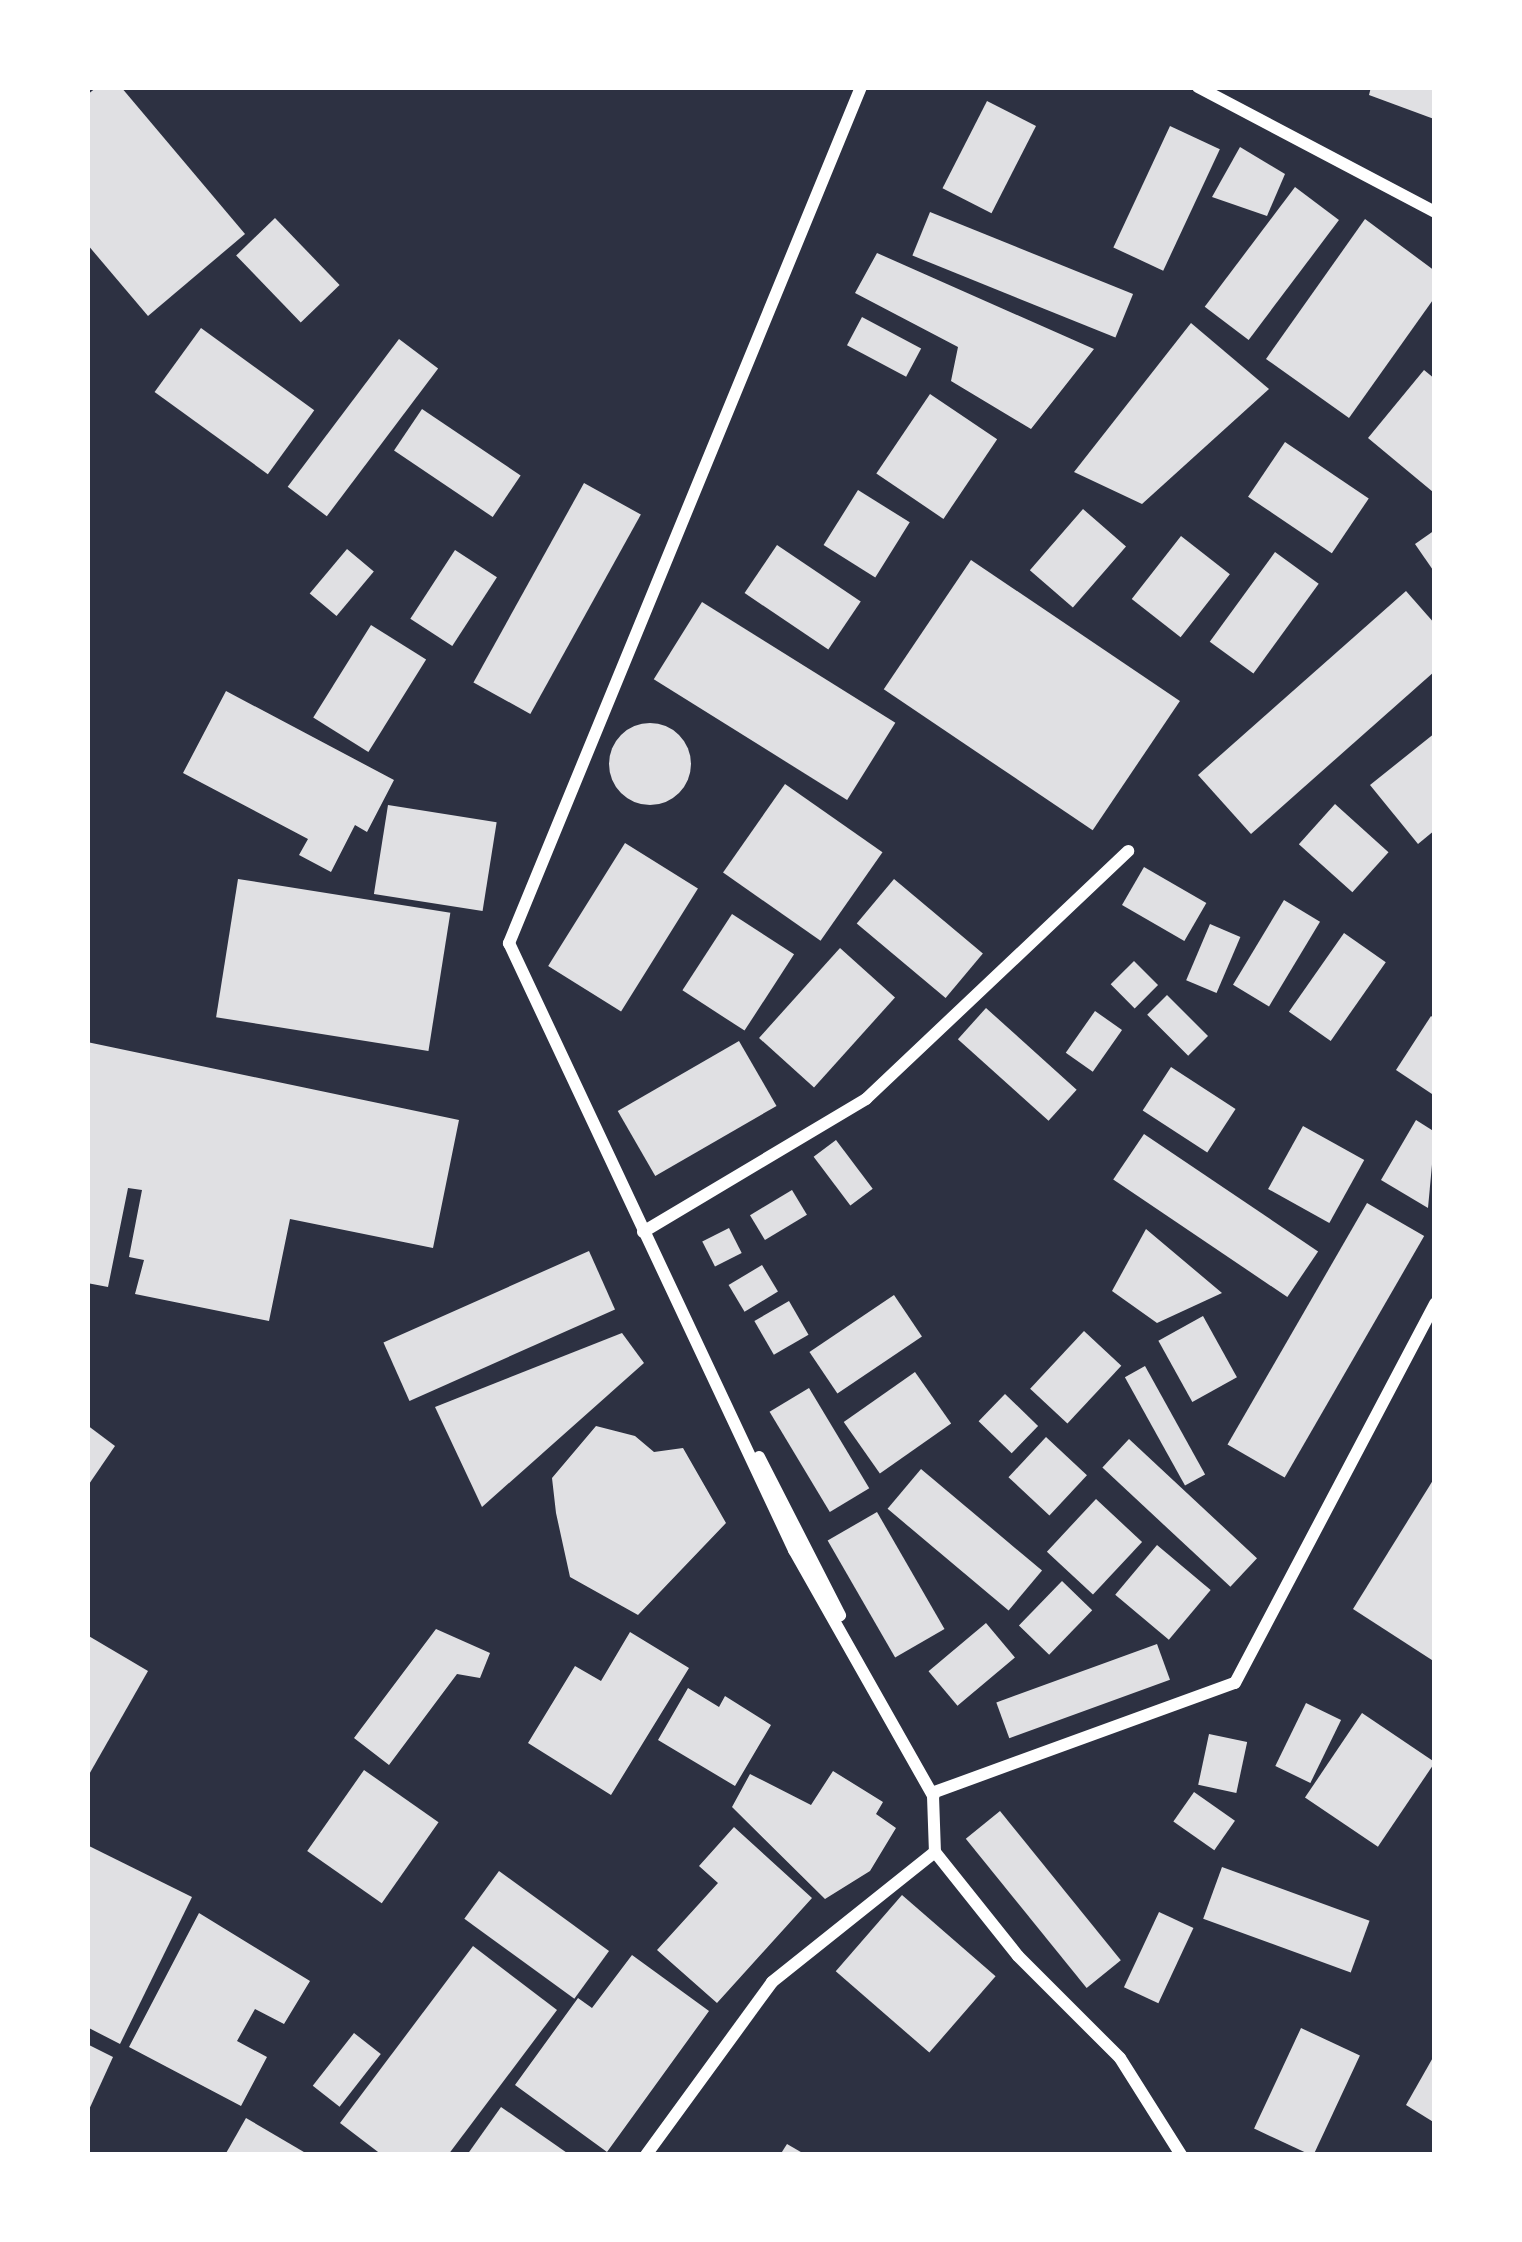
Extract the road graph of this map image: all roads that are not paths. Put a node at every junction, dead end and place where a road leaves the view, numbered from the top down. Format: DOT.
graph roads {
  1 [pos="861,87"];
  2 [pos="1198,87"];
  3 [pos="1435,212"];
  4 [pos="1128,851"];
  5 [pos="643,1232"];
  6 [pos="1435,1303"];
  7 [pos="933,1796"];
  8 [pos="935,1852"];
  9 [pos="646,2155"];
  10 [pos="1181,2155"];
  1 -- 5 [label="street"];
  2 -- 3 [label="street"];
  4 -- 5 [label="street"];
  5 -- 7 [label="street"];
  6 -- 7 [label="street"];
  7 -- 8 [label="street"];
  8 -- 9 [label="street"];
  8 -- 10 [label="street"];
}
